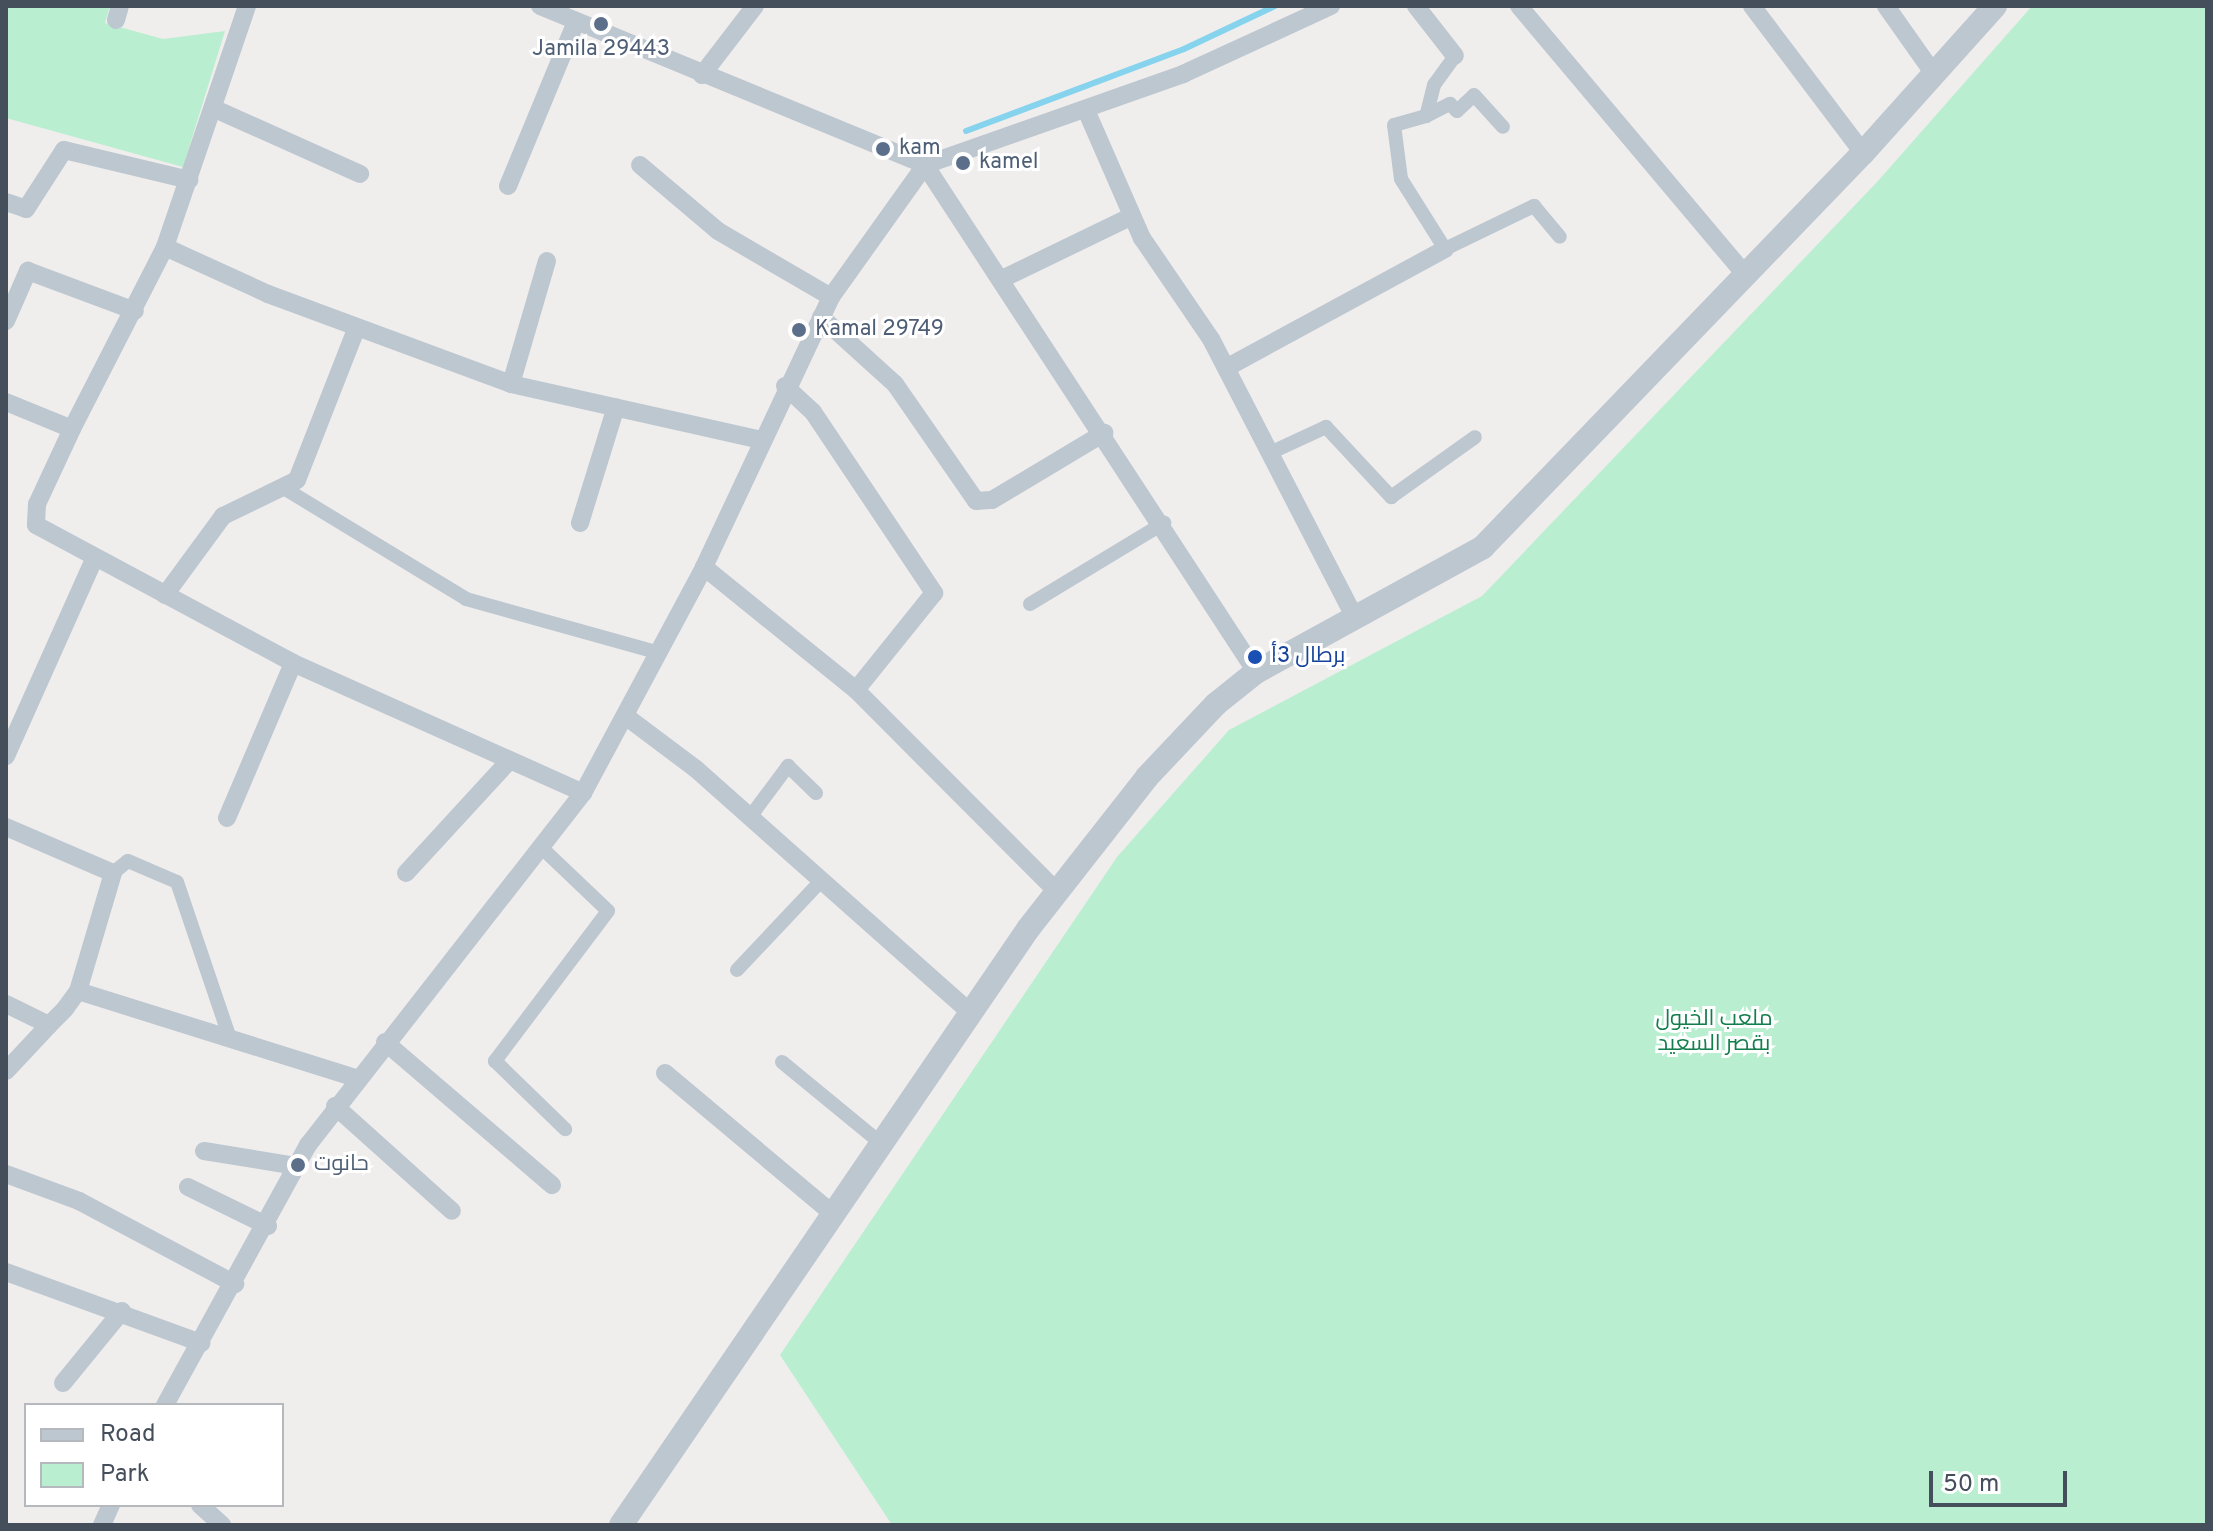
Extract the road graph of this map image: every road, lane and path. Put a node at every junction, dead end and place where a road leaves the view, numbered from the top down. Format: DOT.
graph roads {
  1 [pos="247,6"];
  2 [pos="540,6"];
  3 [pos="755,6"];
  4 [pos="1331,6"];
  5 [pos="1416,6"];
  6 [pos="1519,6"];
  7 [pos="1752,6"];
  8 [pos="1886,6"];
  9 [pos="1995,6"];
  10 [pos="576,22"];
  11 [pos="1455,56"];
  12 [pos="1934,74"];
  13 [pos="702,75"];
  14 [pos="215,109"];
  15 [pos="1086,110"];
  16 [pos="1426,116"];
  17 [pos="1503,127"];
  18 [pos="1863,153"];
  19 [pos="640,165"];
  20 [pos="925,165"];
  21 [pos="360,174"];
  22 [pos="189,180"];
  23 [pos="508,186"];
  24 [pos="6,202"];
  25 [pos="1132,216"];
  26 [pos="1560,237"];
  27 [pos="165,247"];
  28 [pos="1445,249"];
  29 [pos="547,261"];
  30 [pos="1746,276"];
  31 [pos="1004,278"];
  32 [pos="831,297"];
  33 [pos="135,311"];
  34 [pos="821,317"];
  35 [pos="6,321"];
  36 [pos="357,327"];
  37 [pos="1226,368"];
  38 [pos="511,384"];
  39 [pos="785,386"];
  40 [pos="6,402"];
  41 [pos="616,407"];
  42 [pos="72,429"];
  43 [pos="1104,433"];
  44 [pos="1475,437"];
  45 [pos="761,440"];
  46 [pos="1270,453"];
  47 [pos="287,490"];
  48 [pos="580,523"];
  49 [pos="1164,523"];
  50 [pos="94,559"];
  51 [pos="704,567"];
  52 [pos="165,595"];
  53 [pos="1030,604"];
  54 [pos="1354,616"];
  55 [pos="660,653"];
  56 [pos="293,663"];
  57 [pos="1256,672"];
  58 [pos="856,690"];
  59 [pos="628,718"];
  60 [pos="6,756"];
  61 [pos="509,761"];
  62 [pos="583,793"];
  63 [pos="816,793"];
  64 [pos="750,817"];
  65 [pos="227,818"];
  66 [pos="6,827"];
  67 [pos="544,850"];
  68 [pos="113,873"];
  69 [pos="406,873"];
  70 [pos="820,882"];
  71 [pos="1055,890"];
  72 [pos="737,970"];
  73 [pos="78,991"];
  74 [pos="6,1004"];
  75 [pos="972,1014"];
  76 [pos="49,1025"];
  77 [pos="230,1039"];
  78 [pos="385,1042"];
  79 [pos="782,1062"];
  80 [pos="6,1071"];
  81 [pos="665,1073"];
  82 [pos="356,1078"];
  83 [pos="335,1106"];
  84 [pos="565,1129"];
  85 [pos="882,1144"];
  86 [pos="204,1151"];
  87 [pos="297,1166"];
  88 [pos="6,1174"];
  89 [pos="552,1185"];
  90 [pos="188,1187"];
  91 [pos="452,1211"];
  92 [pos="832,1213"];
  93 [pos="268,1226"];
  94 [pos="6,1272"];
  95 [pos="235,1284"];
  96 [pos="122,1311"];
  97 [pos="201,1343"];
  98 [pos="63,1383"];
  99 [pos="166,1403"];
  100 [pos="202,1507"];
  101 [pos="222,1525"];
  102 [pos="621,1525"];
  1 -- 14 [label="street"];
  2 -- 10 [label="street"];
  3 -- 13 [label="street"];
  4 -- 15 [label="street"];
  5 -- 11 [label="street"];
  6 -- 30 [label="street"];
  7 -- 18 [label="street"];
  8 -- 12 [label="street"];
  9 -- 12 [label="street"];
  10 -- 13 [label="street"];
  10 -- 23 [label="street"];
  11 -- 16 [label="street"];
  12 -- 18 [label="street"];
  13 -- 20 [label="street"];
  14 -- 21 [label="street"];
  14 -- 22 [label="street"];
  15 -- 20 [label="street"];
  15 -- 25 [label="street"];
  16 -- 17 [label="street"];
  16 -- 28 [label="street"];
  18 -- 30 [label="street"];
  19 -- 32 [label="street"];
  20 -- 31 [label="street"];
  20 -- 32 [label="street"];
  22 -- 24 [label="street"];
  22 -- 27 [label="street"];
  25 -- 31 [label="street"];
  25 -- 37 [label="street"];
  26 -- 28 [label="street"];
  27 -- 33 [label="street"];
  27 -- 36 [label="street"];
  28 -- 37 [label="street"];
  29 -- 38 [label="street"];
  30 -- 54 [label="street"];
  31 -- 43 [label="street"];
  32 -- 34 [label="street"];
  33 -- 35 [label="street"];
  33 -- 42 [label="street"];
  34 -- 39 [label="street"];
  34 -- 43 [label="street"];
  36 -- 38 [label="street"];
  36 -- 47 [label="street"];
  37 -- 46 [label="street"];
  38 -- 41 [label="street"];
  39 -- 45 [label="street"];
  39 -- 58 [label="street"];
  40 -- 42 [label="street"];
  41 -- 45 [label="street"];
  41 -- 48 [label="street"];
  42 -- 50 [label="street"];
  43 -- 49 [label="street"];
  44 -- 46 [label="street"];
  45 -- 51 [label="street"];
  46 -- 54 [label="street"];
  47 -- 52 [label="street"];
  47 -- 55 [label="street"];
  49 -- 53 [label="street"];
  49 -- 57 [label="street"];
  50 -- 52 [label="street"];
  50 -- 60 [label="street"];
  51 -- 55 [label="street"];
  51 -- 58 [label="street"];
  52 -- 56 [label="street"];
  54 -- 57 [label="street"];
  55 -- 59 [label="street"];
  56 -- 61 [label="street"];
  56 -- 65 [label="street"];
  57 -- 71 [label="street"];
  58 -- 71 [label="street"];
  59 -- 62 [label="street"];
  59 -- 64 [label="street"];
  61 -- 62 [label="street"];
  61 -- 69 [label="street"];
  62 -- 67 [label="street"];
  63 -- 64 [label="street"];
  64 -- 70 [label="street"];
  66 -- 68 [label="street"];
  67 -- 78 [label="street"];
  67 -- 84 [label="street"];
  68 -- 73 [label="street"];
  68 -- 77 [label="street"];
  70 -- 72 [label="street"];
  70 -- 75 [label="street"];
  71 -- 75 [label="street"];
  73 -- 76 [label="street"];
  73 -- 77 [label="street"];
  74 -- 76 [label="street"];
  75 -- 85 [label="street"];
  76 -- 80 [label="street"];
  77 -- 82 [label="street"];
  78 -- 82 [label="street"];
  78 -- 89 [label="street"];
  79 -- 85 [label="street"];
  81 -- 92 [label="street"];
  82 -- 83 [label="street"];
  83 -- 87 [label="street"];
  83 -- 91 [label="street"];
  85 -- 92 [label="street"];
  86 -- 87 [label="street"];
  87 -- 93 [label="street"];
  88 -- 95 [label="street"];
  90 -- 93 [label="street"];
  92 -- 102 [label="street"];
  93 -- 95 [label="street"];
  94 -- 96 [label="street"];
  95 -- 97 [label="street"];
  96 -- 97 [label="street"];
  96 -- 98 [label="street"];
  97 -- 99 [label="street"];
  100 -- 101 [label="street"];
}
